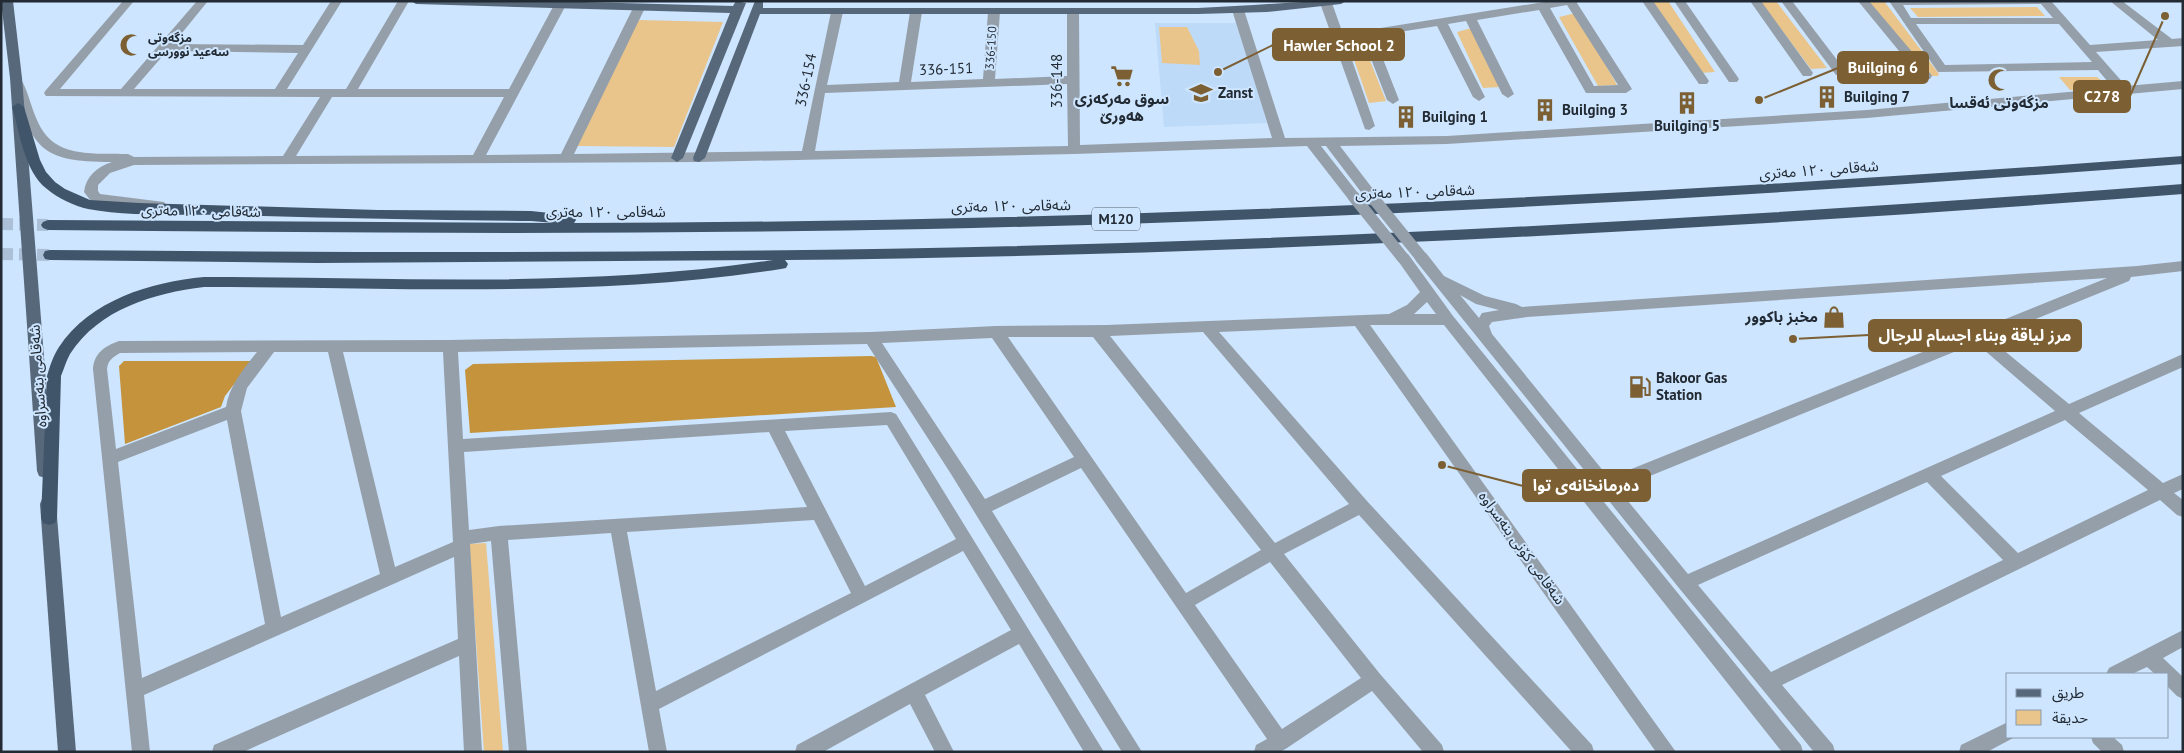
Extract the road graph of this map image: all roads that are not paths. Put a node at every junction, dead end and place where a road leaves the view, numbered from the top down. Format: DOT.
graph roads {
  1 [pos="129,1"];
  2 [pos="203,1"];
  3 [pos="337,1"];
  4 [pos="404,1"];
  5 [pos="416,1"];
  6 [pos="1341,1"];
  7 [pos="1572,1"];
  8 [pos="1647,1"];
  9 [pos="1679,1"];
  10 [pos="1755,1"];
  11 [pos="1786,1"];
  12 [pos="1863,1"];
  13 [pos="2041,1"];
  14 [pos="2045,1"];
  15 [pos="2115,1"];
  16 [pos="1894,2"];
  17 [pos="1326,3"];
  18 [pos="1550,4"];
  19 [pos="10,5"];
  20 [pos="560,5"];
  21 [pos="739,6"];
  22 [pos="758,6"];
  23 [pos="639,8"];
  24 [pos="1238,10"];
  25 [pos="838,12"];
  26 [pos="916,12"];
  27 [pos="994,12"];
  28 [pos="1073,13"];
  29 [pos="1470,17"];
  30 [pos="1908,20"];
  31 [pos="2062,21"];
  32 [pos="1442,22"];
  33 [pos="1367,34"];
  34 [pos="1338,38"];
  35 [pos="2183,42"];
  36 [pos="2169,43"];
  37 [pos="164,47"];
  38 [pos="307,49"];
  39 [pos="2086,49"];
  40 [pos="2102,66"];
  41 [pos="1807,72"];
  42 [pos="1840,72"];
  43 [pos="1926,76"];
  44 [pos="16,78"];
  45 [pos="1733,79"];
  46 [pos="1074,80"];
  47 [pos="1703,81"];
  48 [pos="988,84"];
  49 [pos="2183,85"];
  50 [pos="904,86"];
  51 [pos="820,89"];
  52 [pos="2123,91"];
  53 [pos="124,93"];
  54 [pos="350,93"];
  55 [pos="512,93"];
  56 [pos="278,94"];
  57 [pos="328,94"];
  58 [pos="1508,94"];
  59 [pos="1479,97"];
  60 [pos="1393,100"];
  61 [pos="18,108"];
  62 [pos="1369,126"];
  63 [pos="1280,142"];
  64 [pos="1311,142"];
  65 [pos="1331,143"];
  66 [pos="1074,150"];
  67 [pos="808,156"];
  68 [pos="677,158"];
  69 [pos="699,158"];
  70 [pos="477,159"];
  71 [pos="565,159"];
  72 [pos="197,160"];
  73 [pos="287,160"];
  74 [pos="2183,160"];
  75 [pos="2183,189"];
  76 [pos="217,210"];
  77 [pos="928,224"];
  78 [pos="48,225"];
  79 [pos="50,255"];
  80 [pos="827,256"];
  81 [pos="2183,266"];
  82 [pos="2137,271"];
  83 [pos="1436,275"];
  84 [pos="1428,292"];
  85 [pos="1527,312"];
  86 [pos="1386,319"];
  87 [pos="1448,320"];
  88 [pos="1359,321"];
  89 [pos="1206,326"];
  90 [pos="1097,331"];
  91 [pos="996,332"];
  92 [pos="1485,335"];
  93 [pos="1976,335"];
  94 [pos="871,338"];
  95 [pos="450,346"];
  96 [pos="270,347"];
  97 [pos="334,347"];
  98 [pos="2183,360"];
  99 [pos="233,411"];
  100 [pos="2066,412"];
  101 [pos="774,426"];
  102 [pos="456,446"];
  103 [pos="110,458"];
  104 [pos="1084,459"];
  105 [pos="1929,474"];
  106 [pos="2183,481"];
  107 [pos="1608,486"];
  108 [pos="2161,492"];
  109 [pos="1362,506"];
  110 [pos="982,508"];
  111 [pos="2183,510"];
  112 [pos="819,513"];
  113 [pos="49,518"];
  114 [pos="618,526"];
  115 [pos="499,533"];
  116 [pos="967,541"];
  117 [pos="461,542"];
  118 [pos="1272,552"];
  119 [pos="2016,562"];
  120 [pos="389,578"];
  121 [pos="1685,582"];
  122 [pos="862,596"];
  123 [pos="1184,603"];
  124 [pos="275,628"];
  125 [pos="1725,630"];
  126 [pos="1022,633"];
  127 [pos="2183,638"];
  128 [pos="1703,639"];
  129 [pos="467,644"];
  130 [pos="2148,656"];
  131 [pos="2117,673"];
  132 [pos="2165,673"];
  133 [pos="2169,677"];
  134 [pos="1374,680"];
  135 [pos="1768,683"];
  136 [pos="134,690"];
  137 [pos="2183,690"];
  138 [pos="914,692"];
  139 [pos="650,704"];
  140 [pos="2006,732"];
  141 [pos="2101,738"];
  142 [pos="1280,742"];
  143 [pos="1975,750"];
  144 [pos="67,752"];
  145 [pos="141,752"];
  146 [pos="221,752"];
  147 [pos="472,752"];
  148 [pos="518,752"];
  149 [pos="658,752"];
  150 [pos="804,752"];
  151 [pos="945,752"];
  152 [pos="1095,752"];
  153 [pos="1133,752"];
  154 [pos="1263,752"];
  155 [pos="1435,752"];
  156 [pos="1585,752"];
  157 [pos="1668,752"];
  158 [pos="1794,752"];
  159 [pos="1826,752"];
  160 [pos="2114,752"];
  1 -- 53 [label="street"];
  2 -- 37 [label="street"];
  3 -- 38 [label="street"];
  4 -- 54 [label="street"];
  5 -- 20 [label="main road"];
  6 -- 17 [label="main road"];
  7 -- 18 [label="street"];
  7 -- 18 [label="street"];
  8 -- 47 [label="street"];
  9 -- 45 [label="street"];
  10 -- 41 [label="street"];
  11 -- 42 [label="street"];
  12 -- 43 [label="street"];
  13 -- 16 [label="street"];
  14 -- 31 [label="street"];
  15 -- 36 [label="street"];
  16 -- 30 [label="street"];
  17 -- 24 [label="main road"];
  17 -- 34 [label="street"];
  18 -- 29 [label="street"];
  19 -- 44 [label="main road, شەقامی بنەسراوە"];
  20 -- 23 [label="main road"];
  20 -- 55 [label="street"];
  21 -- 23 [label="main road"];
  21 -- 68 [label="main road"];
  22 -- 25 [label="main road"];
  22 -- 69 [label="main road"];
  23 -- 71 [label="street"];
  24 -- 28 [label="main road"];
  24 -- 63 [label="street"];
  25 -- 26 [label="main road"];
  25 -- 51 [label="street, 336-154"];
  26 -- 27 [label="main road"];
  26 -- 50 [label="street"];
  27 -- 28 [label="main road"];
  27 -- 48 [label="street, 336-150"];
  28 -- 46 [label="street, 336-148"];
  29 -- 32 [label="street"];
  29 -- 58 [label="street"];
  30 -- 31 [label="street"];
  30 -- 40 [label="street"];
  31 -- 39 [label="street"];
  32 -- 33 [label="street"];
  32 -- 59 [label="street"];
  33 -- 34 [label="street"];
  33 -- 60 [label="street"];
  34 -- 62 [label="street"];
  35 -- 36 [label="street"];
  36 -- 39 [label="street"];
  37 -- 38 [label="street"];
  37 -- 53 [label="street"];
  38 -- 56 [label="street"];
  39 -- 40 [label="street"];
  40 -- 52 [label="street"];
  44 -- 61 [label="main road, شەقامی بنەسراوە"];
  44 -- 72 [label="street"];
  46 -- 48 [label="street, 336-151"];
  46 -- 66 [label="street, 336-148"];
  48 -- 50 [label="street, 336-151"];
  49 -- 52 [label="street"];
  50 -- 51 [label="street, 336-151"];
  51 -- 67 [label="street, 336-154"];
  52 -- 65 [label="street"];
  53 -- 56 [label="street"];
  54 -- 55 [label="street"];
  54 -- 57 [label="street"];
  55 -- 70 [label="street"];
  56 -- 57 [label="street"];
  57 -- 73 [label="street"];
  61 -- 76 [label="highway"];
  61 -- 113 [label="main road, شەقامی بنەسراوە"];
  63 -- 64 [label="street"];
  63 -- 66 [label="street"];
  64 -- 65 [label="street"];
  64 -- 84 [label="street, bridge"];
  65 -- 83 [label="street, bridge"];
  66 -- 67 [label="street"];
  67 -- 69 [label="street"];
  68 -- 69 [label="street"];
  68 -- 71 [label="street"];
  70 -- 71 [label="street"];
  70 -- 73 [label="street"];
  72 -- 73 [label="street"];
  72 -- 76 [label="street"];
  74 -- 77 [label="highway, شەقامی ١٢٠ مەتری / M120"];
  75 -- 80 [label="highway, M120"];
  76 -- 77 [label="highway"];
  77 -- 78 [label="highway, شەقامی ١٢٠ مەتری / M120"];
  79 -- 80 [label="highway, M120"];
  80 -- 113 [label="highway"];
  81 -- 82 [label="street"];
  82 -- 85 [label="street"];
  82 -- 93 [label="street"];
  83 -- 85 [label="street"];
  83 -- 92 [label="street"];
  84 -- 86 [label="street"];
  84 -- 87 [label="street"];
  85 -- 92 [label="street"];
  86 -- 87 [label="street"];
  86 -- 88 [label="street"];
  87 -- 128 [label="street"];
  88 -- 89 [label="street"];
  88 -- 157 [label="street, شەقامی کۆنی بنەسراوە"];
  89 -- 90 [label="street"];
  89 -- 109 [label="street"];
  90 -- 91 [label="street"];
  90 -- 118 [label="street"];
  91 -- 94 [label="street"];
  91 -- 104 [label="street"];
  92 -- 107 [label="street"];
  93 -- 100 [label="street"];
  93 -- 107 [label="street"];
  94 -- 95 [label="street"];
  94 -- 110 [label="street"];
  95 -- 97 [label="street"];
  95 -- 102 [label="street"];
  96 -- 97 [label="street"];
  96 -- 99 [label="street"];
  96 -- 103 [label="street"];
  97 -- 120 [label="street"];
  98 -- 100 [label="street"];
  99 -- 103 [label="street"];
  99 -- 124 [label="street"];
  100 -- 105 [label="street"];
  100 -- 108 [label="street"];
  101 -- 102 [label="street"];
  101 -- 112 [label="street"];
  101 -- 116 [label="street"];
  102 -- 117 [label="street"];
  103 -- 136 [label="street"];
  104 -- 110 [label="street"];
  104 -- 123 [label="street"];
  105 -- 119 [label="street"];
  105 -- 121 [label="street"];
  106 -- 108 [label="street"];
  107 -- 121 [label="street"];
  108 -- 111 [label="street"];
  108 -- 119 [label="street"];
  109 -- 118 [label="street"];
  109 -- 156 [label="street"];
  110 -- 153 [label="street"];
  112 -- 114 [label="street"];
  112 -- 122 [label="street"];
  113 -- 144 [label="main road, شەقامی بنەسراوە"];
  114 -- 115 [label="street"];
  114 -- 139 [label="street"];
  115 -- 117 [label="street"];
  115 -- 148 [label="street"];
  116 -- 122 [label="street"];
  116 -- 126 [label="street"];
  117 -- 120 [label="street"];
  117 -- 129 [label="street"];
  118 -- 123 [label="street"];
  118 -- 134 [label="street"];
  119 -- 135 [label="street"];
  120 -- 124 [label="street"];
  121 -- 125 [label="street"];
  122 -- 139 [label="street"];
  123 -- 142 [label="street"];
  124 -- 136 [label="street"];
  125 -- 128 [label="street"];
  125 -- 135 [label="street"];
  126 -- 138 [label="street"];
  126 -- 152 [label="street"];
  127 -- 130 [label="street"];
  128 -- 158 [label="street"];
  129 -- 146 [label="street"];
  129 -- 147 [label="street"];
  130 -- 131 [label="street"];
  130 -- 132 [label="street"];
  133 -- 137 [label="street"];
  134 -- 142 [label="street"];
  134 -- 155 [label="street"];
  135 -- 159 [label="street"];
  136 -- 145 [label="street"];
  138 -- 150 [label="street"];
  138 -- 151 [label="street"];
  139 -- 149 [label="street"];
  140 -- 143 [label="street"];
  141 -- 160 [label="street"];
  142 -- 154 [label="street"];
}
